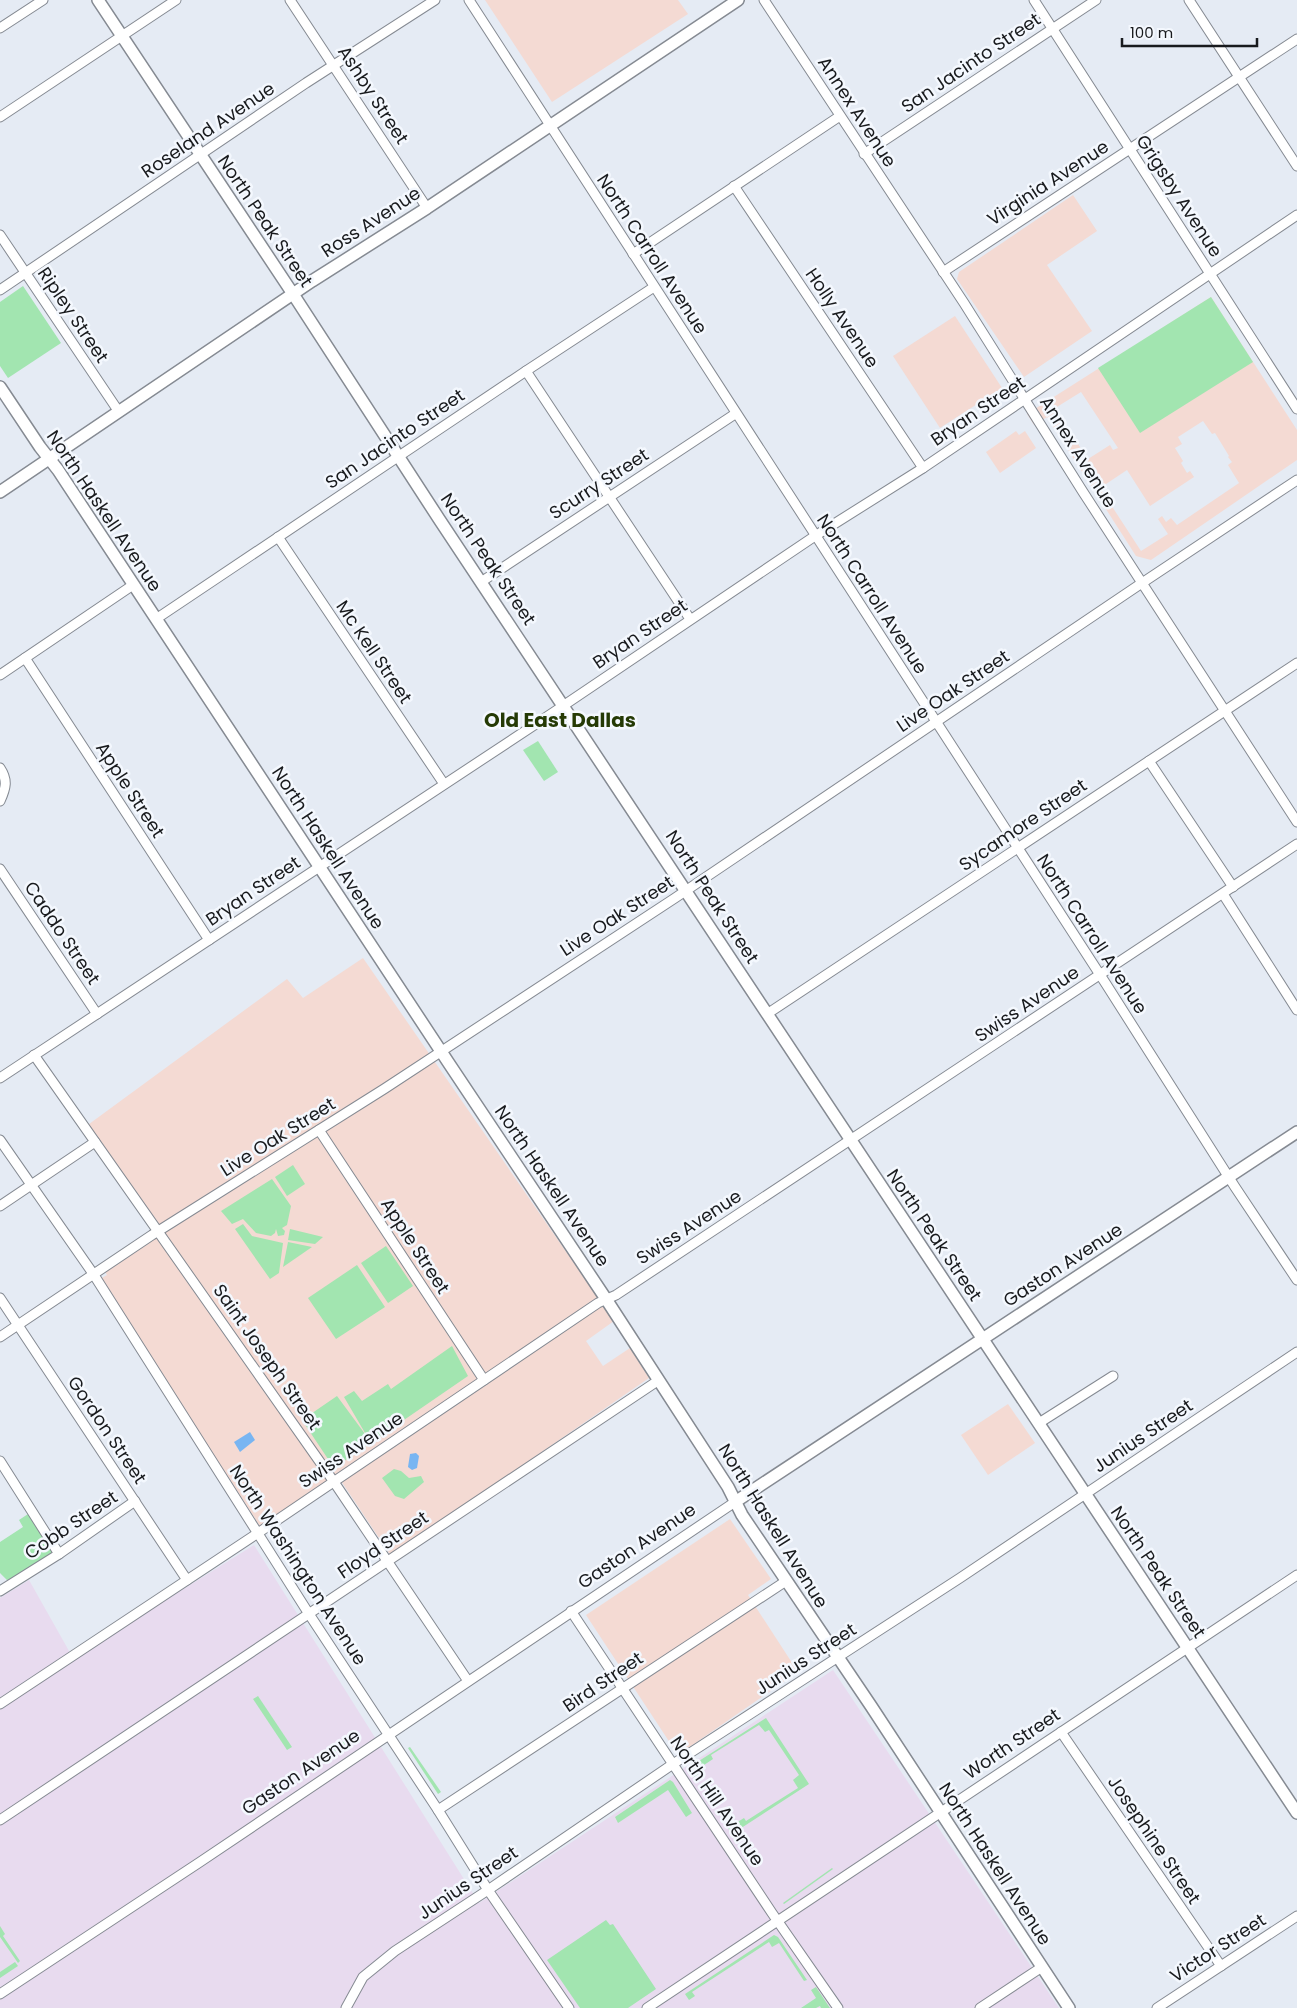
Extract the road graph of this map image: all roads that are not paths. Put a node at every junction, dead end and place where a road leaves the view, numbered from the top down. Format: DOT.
graph roads {
  1 [pos="44,0"];
  2 [pos="98,0"];
  3 [pos="176,0"];
  4 [pos="290,0"];
  5 [pos="435,0"];
  6 [pos="468,0"];
  7 [pos="738,0"];
  8 [pos="764,0"];
  9 [pos="1034,0"];
  10 [pos="1096,0"];
  11 [pos="1189,0"];
  12 [pos="0,28"];
  13 [pos="1052,29"];
  14 [pos="122,36"];
  15 [pos="1297,38"];
  16 [pos="334,65"];
  17 [pos="1239,77"];
  18 [pos="840,116"];
  19 [pos="0,118"];
  20 [pos="550,126"];
  21 [pos="1129,148"];
  22 [pos="864,154"];
  23 [pos="201,155"];
  24 [pos="1297,166"];
  25 [pos="734,186"];
  26 [pos="427,208"];
  27 [pos="1297,215"];
  28 [pos="0,235"];
  29 [pos="633,254"];
  30 [pos="943,272"];
  31 [pos="1210,273"];
  32 [pos="25,274"];
  33 [pos="654,287"];
  34 [pos="0,290"];
  35 [pos="293,294"];
  36 [pos="526,371"];
  37 [pos="0,387"];
  38 [pos="1025,400"];
  39 [pos="1297,409"];
  40 [pos="119,412"];
  41 [pos="736,414"];
  42 [pos="398,456"];
  43 [pos="49,459"];
  44 [pos="923,468"];
  45 [pos="1297,480"];
  46 [pos="0,492"];
  47 [pos="609,497"];
  48 [pos="815,536"];
  49 [pos="278,537"];
  50 [pos="481,582"];
  51 [pos="1142,582"];
  52 [pos="133,585"];
  53 [pos="156,619"];
  54 [pos="690,619"];
  55 [pos="25,658"];
  56 [pos="1297,663"];
  57 [pos="0,675"];
  58 [pos="563,706"];
  59 [pos="1226,711"];
  60 [pos="935,722"];
  61 [pos="1150,761"];
  62 [pos="0,768"];
  63 [pos="444,784"];
  64 [pos="0,801"];
  65 [pos="1297,822"];
  66 [pos="1297,844"];
  67 [pos="1017,848"];
  68 [pos="320,867"];
  69 [pos="0,869"];
  70 [pos="1233,887"];
  71 [pos="686,890"];
  72 [pos="1223,894"];
  73 [pos="209,940"];
  74 [pos="1100,975"];
  75 [pos="1297,1010"];
  76 [pos="97,1014"];
  77 [pos="768,1014"];
  78 [pos="441,1051"];
  79 [pos="34,1055"];
  80 [pos="0,1078"];
  81 [pos="319,1130"];
  82 [pos="1297,1132"];
  83 [pos="0,1140"];
  84 [pos="851,1140"];
  85 [pos="95,1142"];
  86 [pos="1228,1177"];
  87 [pos="32,1185"];
  88 [pos="0,1206"];
  89 [pos="159,1231"];
  90 [pos="94,1275"];
  91 [pos="1297,1280"];
  92 [pos="0,1298"];
  93 [pos="606,1299"];
  94 [pos="18,1325"];
  95 [pos="0,1337"];
  96 [pos="982,1339"];
  97 [pos="1297,1352"];
  98 [pos="1113,1376"];
  99 [pos="484,1380"];
  100 [pos="659,1380"];
  101 [pos="1038,1423"];
  102 [pos="0,1461"];
  103 [pos="334,1482"];
  104 [pos="1086,1494"];
  105 [pos="135,1500"];
  106 [pos="735,1502"];
  107 [pos="258,1533"];
  108 [pos="59,1554"];
  109 [pos="388,1561"];
  110 [pos="1297,1575"];
  111 [pos="188,1580"];
  112 [pos="786,1582"];
  113 [pos="0,1591"];
  114 [pos="571,1611"];
  115 [pos="309,1614"];
  116 [pos="1188,1648"];
  117 [pos="837,1659"];
  118 [pos="468,1681"];
  119 [pos="622,1688"];
  120 [pos="0,1704"];
  121 [pos="1061,1732"];
  122 [pos="388,1734"];
  123 [pos="673,1764"];
  124 [pos="438,1810"];
  125 [pos="939,1812"];
  126 [pos="1297,1813"];
  127 [pos="0,1820"];
  128 [pos="488,1890"];
  129 [pos="1297,1916"];
  130 [pos="777,1920"];
  131 [pos="1221,1966"];
  132 [pos="1042,1967"];
  133 [pos="0,1994"];
  134 [pos="346,2008"];
  135 [pos="569,2008"];
  136 [pos="647,2008"];
  137 [pos="838,2008"];
  138 [pos="980,2008"];
  139 [pos="1069,2008"];
  140 [pos="1157,2008"];
  1 -- 12 [label="street"];
  2 -- 14 [label="main road, North Peak Street"];
  3 -- 14 [label="street"];
  4 -- 16 [label="street, Ashby Street"];
  5 -- 16 [label="street, Roseland Avenue"];
  6 -- 20 [label="street, North Carroll Avenue"];
  7 -- 20 [label="main road, Ross Avenue"];
  8 -- 18 [label="street, Annex Avenue"];
  9 -- 13 [label="street, Grigsby Avenue"];
  10 -- 13 [label="street, San Jacinto Street"];
  11 -- 17 [label="street"];
  13 -- 21 [label="street, Grigsby Avenue"];
  13 -- 22 [label="street, San Jacinto Street"];
  14 -- 19 [label="street"];
  14 -- 23 [label="main road, North Peak Street"];
  15 -- 17 [label="street, Virginia Avenue"];
  16 -- 23 [label="street, Roseland Avenue"];
  16 -- 26 [label="street, Ashby Street"];
  17 -- 21 [label="street, Virginia Avenue"];
  17 -- 24 [label="street"];
  18 -- 22 [label="street, Annex Avenue"];
  18 -- 25 [label="street"];
  20 -- 26 [label="main road, Ross Avenue"];
  20 -- 29 [label="street, North Carroll Avenue"];
  21 -- 30 [label="street, Virginia Avenue"];
  21 -- 31 [label="street, Grigsby Avenue"];
  22 -- 30 [label="street, Annex Avenue"];
  23 -- 32 [label="street, Roseland Avenue"];
  23 -- 35 [label="main road, North Peak Street"];
  25 -- 29 [label="street"];
  25 -- 44 [label="street, Holly Avenue"];
  26 -- 35 [label="main road, Ross Avenue"];
  27 -- 31 [label="street, Bryan Street"];
  28 -- 32 [label="street, Ripley Street"];
  29 -- 33 [label="street, North Carroll Avenue"];
  30 -- 38 [label="street, Annex Avenue"];
  31 -- 38 [label="street, Bryan Street"];
  31 -- 39 [label="street, Grigsby Avenue"];
  32 -- 34 [label="street, Roseland Avenue"];
  32 -- 40 [label="street, Ripley Street"];
  33 -- 36 [label="street, San Jacinto Street"];
  33 -- 41 [label="street, North Carroll Avenue"];
  35 -- 40 [label="main road, Ross Avenue"];
  35 -- 42 [label="main road, North Peak Street"];
  36 -- 42 [label="street, San Jacinto Street"];
  36 -- 47 [label="street"];
  37 -- 43 [label="main road, North Haskell Avenue"];
  38 -- 44 [label="street, Bryan Street"];
  38 -- 51 [label="street, Annex Avenue"];
  40 -- 43 [label="main road, Ross Avenue"];
  41 -- 47 [label="street, Scurry Street"];
  41 -- 48 [label="street, North Carroll Avenue"];
  42 -- 49 [label="street, San Jacinto Street"];
  42 -- 50 [label="main road, North Peak Street"];
  43 -- 46 [label="main road, Ross Avenue"];
  43 -- 52 [label="main road, North Haskell Avenue"];
  44 -- 48 [label="street, Bryan Street"];
  45 -- 51 [label="street, Live Oak Street"];
  47 -- 50 [label="street, Scurry Street"];
  47 -- 54 [label="street"];
  48 -- 54 [label="street, Bryan Street"];
  48 -- 60 [label="street, North Carroll Avenue"];
  49 -- 53 [label="street, San Jacinto Street"];
  49 -- 63 [label="street, Mc Kell Street"];
  50 -- 58 [label="main road, North Peak Street"];
  51 -- 59 [label="street, Annex Avenue"];
  51 -- 60 [label="street, Live Oak Street"];
  52 -- 53 [label="main road, North Haskell Avenue"];
  52 -- 55 [label="street"];
  53 -- 68 [label="main road, North Haskell Avenue"];
  54 -- 58 [label="street, Bryan Street"];
  55 -- 57 [label="street"];
  55 -- 73 [label="street, Apple Street"];
  56 -- 59 [label="street, Sycamore Street"];
  58 -- 63 [label="street, Bryan Street"];
  58 -- 71 [label="main road, North Peak Street"];
  59 -- 61 [label="street, Sycamore Street"];
  59 -- 65 [label="street, Annex Avenue"];
  60 -- 67 [label="street, North Carroll Avenue"];
  60 -- 71 [label="street, Live Oak Street"];
  61 -- 67 [label="street, Sycamore Street"];
  61 -- 70 [label="street"];
  62 -- 64 [label="street"];
  63 -- 68 [label="street, Bryan Street"];
  66 -- 70 [label="street, Swiss Avenue"];
  67 -- 74 [label="street, North Carroll Avenue"];
  67 -- 77 [label="street, Sycamore Street"];
  68 -- 73 [label="street, Bryan Street"];
  68 -- 78 [label="main road, North Haskell Avenue"];
  69 -- 76 [label="street, Caddo Street"];
  70 -- 72 [label="street, Swiss Avenue"];
  71 -- 77 [label="main road, North Peak Street"];
  71 -- 78 [label="street, Live Oak Street"];
  72 -- 74 [label="street, Swiss Avenue"];
  72 -- 75 [label="street"];
  73 -- 76 [label="street, Bryan Street"];
  74 -- 84 [label="street, Swiss Avenue"];
  74 -- 86 [label="street, North Carroll Avenue"];
  76 -- 79 [label="street, Bryan Street"];
  77 -- 84 [label="main road, North Peak Street"];
  78 -- 81 [label="street, Live Oak Street"];
  78 -- 93 [label="main road, North Haskell Avenue"];
  79 -- 80 [label="street, Bryan Street"];
  79 -- 85 [label="street, Saint Joseph Street"];
  81 -- 89 [label="street, Live Oak Street"];
  81 -- 99 [label="street, Apple Street"];
  82 -- 86 [label="main road, Gaston Avenue"];
  83 -- 87 [label="street, North Washington Avenue"];
  84 -- 93 [label="street, Swiss Avenue"];
  84 -- 96 [label="main road, North Peak Street"];
  85 -- 87 [label="street"];
  85 -- 89 [label="street, Saint Joseph Street"];
  86 -- 91 [label="street, North Carroll Avenue"];
  86 -- 96 [label="main road, Gaston Avenue"];
  87 -- 88 [label="street"];
  87 -- 90 [label="street, North Washington Avenue"];
  89 -- 90 [label="street, Live Oak Street"];
  89 -- 103 [label="street, Saint Joseph Street"];
  90 -- 94 [label="street, Live Oak Street"];
  90 -- 107 [label="street, North Washington Avenue"];
  92 -- 94 [label="street, Gordon Street"];
  93 -- 99 [label="street, Swiss Avenue"];
  93 -- 100 [label="main road, North Haskell Avenue"];
  94 -- 95 [label="street, Live Oak Street"];
  94 -- 105 [label="street, Gordon Street"];
  96 -- 101 [label="main road, North Peak Street"];
  96 -- 106 [label="main road, Gaston Avenue"];
  97 -- 104 [label="street, Junius Street"];
  98 -- 101 [label="street"];
  99 -- 103 [label="street, Swiss Avenue"];
  100 -- 106 [label="main road, North Haskell Avenue"];
  100 -- 109 [label="street, Floyd Street"];
  101 -- 104 [label="main road, North Peak Street"];
  102 -- 108 [label="street"];
  103 -- 107 [label="street, Swiss Avenue"];
  103 -- 109 [label="street, Saint Joseph Street"];
  104 -- 116 [label="main road, North Peak Street"];
  104 -- 117 [label="street, Junius Street"];
  105 -- 108 [label="street, Cobb Street"];
  105 -- 111 [label="street, Gordon Street"];
  106 -- 112 [label="main road, North Haskell Avenue"];
  106 -- 114 [label="street, Gaston Avenue"];
  107 -- 111 [label="street, Swiss Avenue"];
  107 -- 115 [label="street, North Washington Avenue"];
  108 -- 113 [label="street, Cobb Street"];
  109 -- 115 [label="street, Floyd Street"];
  109 -- 118 [label="street, Saint Joseph Street"];
  110 -- 116 [label="street, Worth Street"];
  111 -- 120 [label="street, Swiss Avenue"];
  112 -- 117 [label="main road, North Haskell Avenue"];
  112 -- 119 [label="street, Bird Street"];
  114 -- 118 [label="street, Gaston Avenue"];
  114 -- 119 [label="street, North Hill Avenue"];
  115 -- 122 [label="street, North Washington Avenue"];
  115 -- 127 [label="street, Floyd Street"];
  116 -- 121 [label="street, Worth Street"];
  116 -- 126 [label="main road, North Peak Street"];
  117 -- 123 [label="street, Junius Street"];
  117 -- 125 [label="main road, North Haskell Avenue"];
  118 -- 122 [label="street, Gaston Avenue"];
  119 -- 123 [label="street, North Hill Avenue"];
  119 -- 124 [label="street, Bird Street"];
  121 -- 125 [label="street, Worth Street"];
  121 -- 131 [label="street, Josephine Street"];
  122 -- 124 [label="street, North Washington Avenue"];
  122 -- 133 [label="street, Gaston Avenue"];
  123 -- 128 [label="street, Junius Street"];
  123 -- 130 [label="street, North Hill Avenue"];
  124 -- 128 [label="street, North Washington Avenue"];
  125 -- 130 [label="street, Worth Street"];
  125 -- 132 [label="main road, North Haskell Avenue"];
  128 -- 134 [label="street, Junius Street"];
  128 -- 135 [label="street, North Washington Avenue"];
  129 -- 131 [label="street, Victor Street"];
  130 -- 136 [label="street, Worth Street"];
  130 -- 137 [label="street, North Hill Avenue"];
  131 -- 140 [label="street, Victor Street"];
  132 -- 138 [label="street"];
  132 -- 139 [label="main road, North Haskell Avenue"];
}
